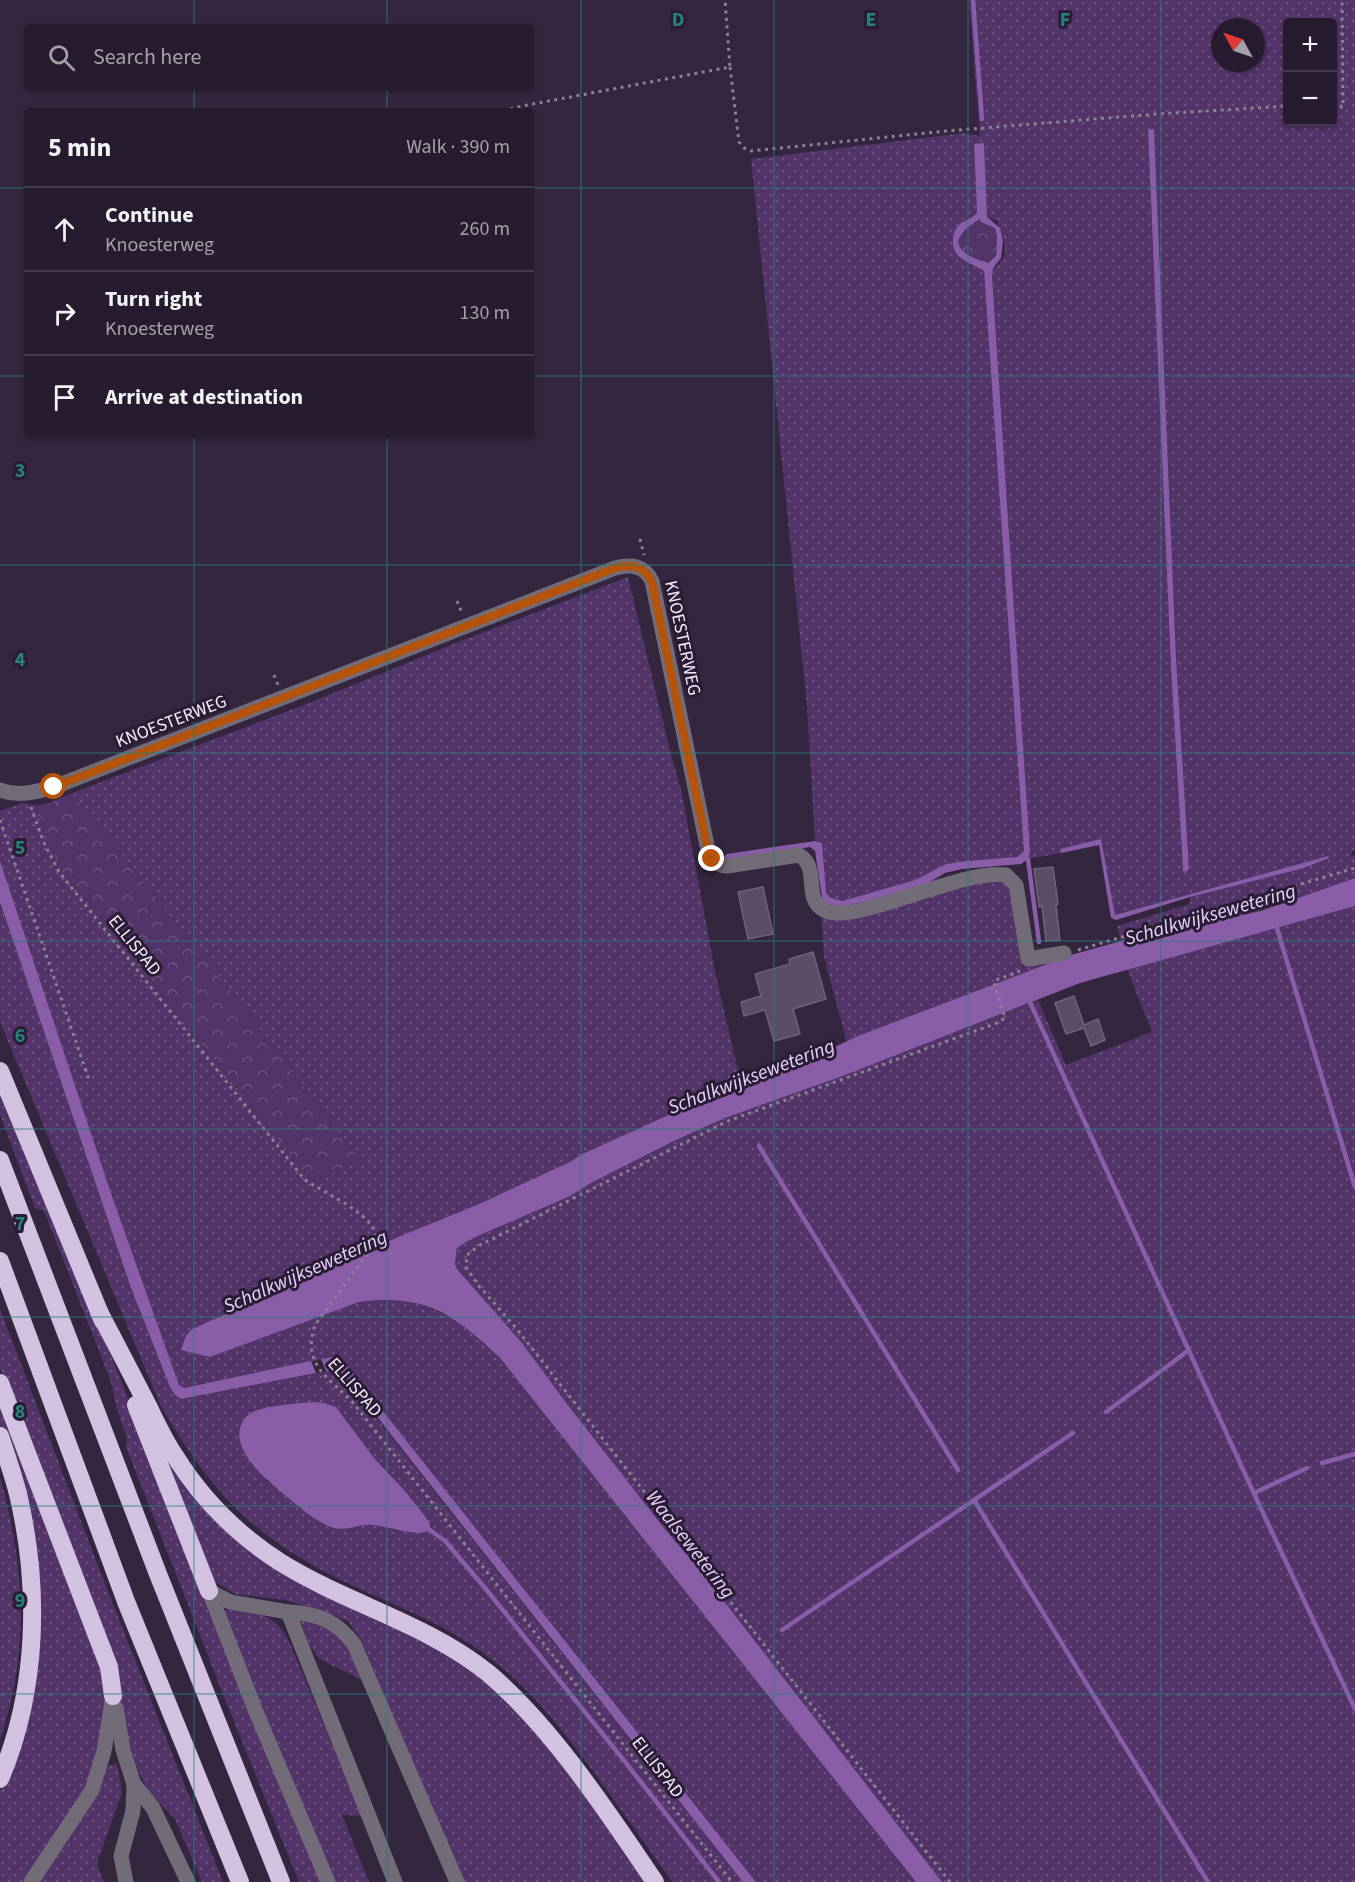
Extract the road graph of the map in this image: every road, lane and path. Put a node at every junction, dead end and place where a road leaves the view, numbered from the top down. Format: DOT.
graph roads {
  1 [pos="725,0"];
  2 [pos="1342,0"];
  3 [pos="730,67"];
  4 [pos="1283,106"];
  5 [pos="1337,107"];
  6 [pos="511,108"];
  7 [pos="0,790"];
  8 [pos="28,793"];
  9 [pos="0,820"];
  10 [pos="1355,868"];
  11 [pos="1064,953"];
  12 [pos="1028,959"];
  13 [pos="0,1071"];
  14 [pos="89,1080"];
  15 [pos="0,1160"];
  16 [pos="0,1261"];
  17 [pos="99,1311"];
  18 [pos="0,1383"];
  19 [pos="0,1436"];
  20 [pos="209,1591"];
  21 [pos="288,1612"];
  22 [pos="113,1696"];
  23 [pos="0,1779"];
  24 [pos="134,1784"];
  25 [pos="31,1882"];
  26 [pos="126,1882"];
  27 [pos="188,1882"];
  28 [pos="240,1882"];
  29 [pos="280,1882"];
  30 [pos="328,1882"];
  31 [pos="396,1882"];
  32 [pos="457,1882"];
  33 [pos="655,1882"];
  34 [pos="732,1882"];
  35 [pos="950,1882"];
  1 -- 3 [label="path"];
  2 -- 5 [label="path"];
  3 -- 4 [label="path"];
  3 -- 6 [label="path"];
  7 -- 8 [label="street, KNOESTERWEG"];
  8 -- 12 [label="street, KNOESTERWEG"];
  8 -- 34 [label="path, ELLISPAD"];
  9 -- 14 [label="path"];
  10 -- 11 [label="path"];
  11 -- 12 [label="street"];
  12 -- 35 [label="path"];
  13 -- 17 [label="highway"];
  15 -- 29 [label="highway"];
  16 -- 28 [label="highway"];
  17 -- 20 [label="highway"];
  17 -- 33 [label="highway"];
  18 -- 22 [label="highway"];
  19 -- 23 [label="highway"];
  20 -- 21 [label="street"];
  20 -- 30 [label="street"];
  21 -- 31 [label="street"];
  21 -- 32 [label="street"];
  22 -- 24 [label="street"];
  22 -- 25 [label="street"];
  24 -- 26 [label="street"];
  24 -- 27 [label="street"];
}
